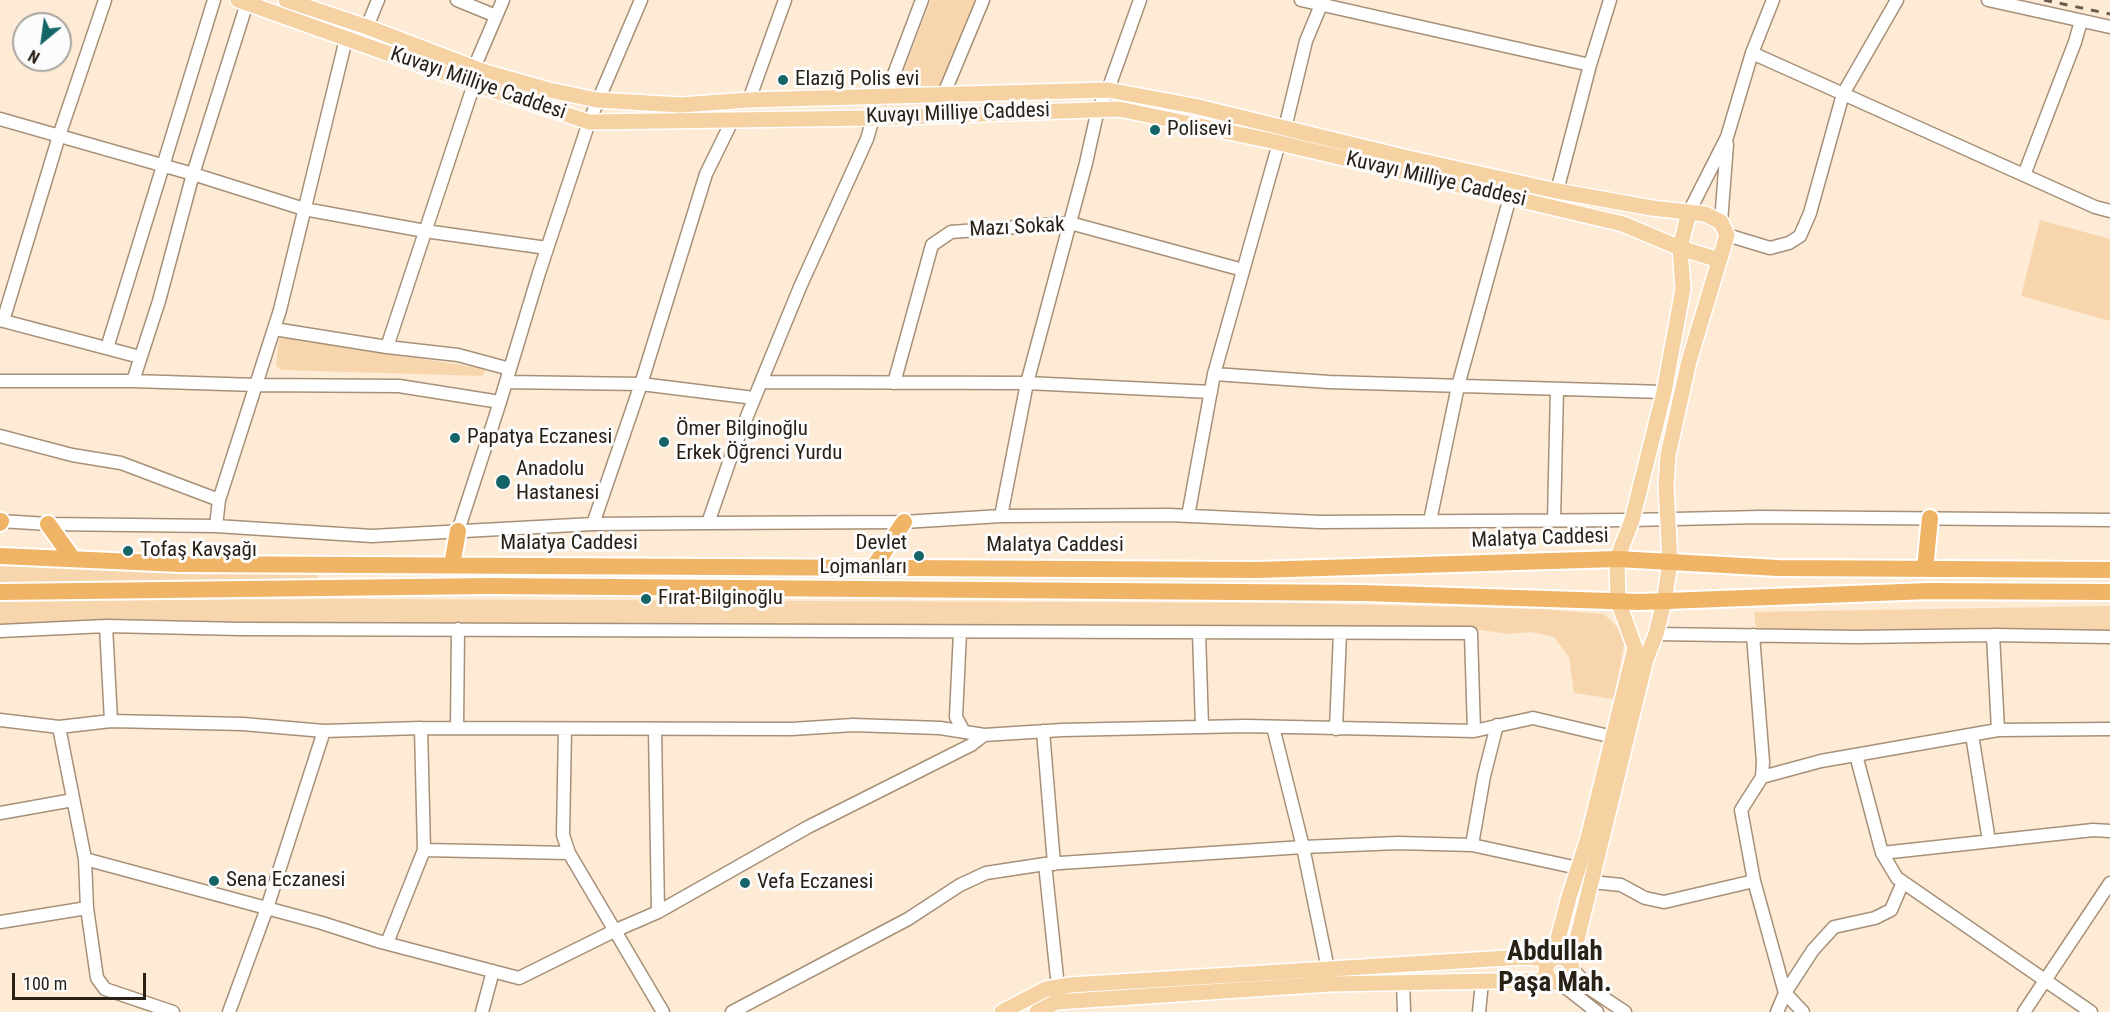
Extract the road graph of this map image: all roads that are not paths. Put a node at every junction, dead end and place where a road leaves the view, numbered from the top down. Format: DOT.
graph roads {
  1 [pos="105,0"];
  2 [pos="214,0"];
  3 [pos="286,0"];
  4 [pos="378,0"];
  5 [pos="457,0"];
  6 [pos="503,0"];
  7 [pos="641,0"];
  8 [pos="785,0"];
  9 [pos="922,0"];
  10 [pos="983,0"];
  11 [pos="1140,0"];
  12 [pos="1301,0"];
  13 [pos="1610,0"];
  14 [pos="1773,0"];
  15 [pos="1897,0"];
  16 [pos="1988,0"];
  17 [pos="243,2"];
  18 [pos="1322,2"];
  19 [pos="496,16"];
  20 [pos="2081,21"];
  21 [pos="367,27"];
  22 [pos="2110,27"];
  23 [pos="346,39"];
  24 [pos="1752,53"];
  25 [pos="1590,65"];
  26 [pos="474,68"];
  27 [pos="474,84"];
  28 [pos="1108,90"];
  29 [pos="1843,94"];
  30 [pos="943,96"];
  31 [pos="885,98"];
  32 [pos="597,100"];
  33 [pos="749,100"];
  34 [pos="1098,109"];
  35 [pos="873,118"];
  36 [pos="0,119"];
  37 [pos="732,121"];
  38 [pos="589,122"];
  39 [pos="1285,128"];
  40 [pos="59,136"];
  41 [pos="1727,137"];
  42 [pos="1279,143"];
  43 [pos="163,165"];
  44 [pos="193,174"];
  45 [pos="2024,175"];
  46 [pos="1557,191"];
  47 [pos="1510,197"];
  48 [pos="304,209"];
  49 [pos="1689,212"];
  50 [pos="2110,212"];
  51 [pos="1070,224"];
  52 [pos="1724,229"];
  53 [pos="425,231"];
  54 [pos="547,248"];
  55 [pos="1680,248"];
  56 [pos="1719,260"];
  57 [pos="1243,270"];
  58 [pos="2,320"];
  59 [pos="274,329"];
  60 [pos="387,347"];
  61 [pos="107,348"];
  62 [pos="141,357"];
  63 [pos="510,369"];
  64 [pos="1214,374"];
  65 [pos="0,381"];
  66 [pos="133,381"];
  67 [pos="761,381"];
  68 [pos="506,382"];
  69 [pos="894,382"];
  70 [pos="1027,383"];
  71 [pos="641,384"];
  72 [pos="256,386"];
  73 [pos="1458,386"];
  74 [pos="1557,389"];
  75 [pos="1210,392"];
  76 [pos="1664,392"];
  77 [pos="754,398"];
  78 [pos="500,402"];
  79 [pos="0,436"];
  80 [pos="219,500"];
  81 [pos="1001,516"];
  82 [pos="1188,516"];
  83 [pos="1667,518"];
  84 [pos="1930,518"];
  85 [pos="1554,520"];
  86 [pos="1632,520"];
  87 [pos="2110,520"];
  88 [pos="0,521"];
  89 [pos="1430,521"];
  90 [pos="904,522"];
  91 [pos="708,523"];
  92 [pos="48,524"];
  93 [pos="592,524"];
  94 [pos="216,526"];
  95 [pos="458,531"];
  96 [pos="0,556"];
  97 [pos="73,559"];
  98 [pos="1617,559"];
  99 [pos="1670,562"];
  100 [pos="452,565"];
  101 [pos="873,568"];
  102 [pos="1925,569"];
  103 [pos="2110,570"];
  104 [pos="0,592"];
  105 [pos="2110,592"];
  106 [pos="1618,601"];
  107 [pos="1664,602"];
  108 [pos="105,626"];
  109 [pos="458,629"];
  110 [pos="0,631"];
  111 [pos="960,632"];
  112 [pos="1199,632"];
  113 [pos="1340,633"];
  114 [pos="1656,634"];
  115 [pos="1753,635"];
  116 [pos="1993,635"];
  117 [pos="2110,637"];
  118 [pos="0,720"];
  119 [pos="111,721"];
  120 [pos="1497,725"];
  121 [pos="1273,726"];
  122 [pos="59,727"];
  123 [pos="1202,727"];
  124 [pos="421,728"];
  125 [pos="457,728"];
  126 [pos="565,729"];
  127 [pos="655,729"];
  128 [pos="1336,729"];
  129 [pos="2110,729"];
  130 [pos="1998,730"];
  131 [pos="324,731"];
  132 [pos="1043,731"];
  133 [pos="1474,731"];
  134 [pos="964,732"];
  135 [pos="984,735"];
  136 [pos="1972,735"];
  137 [pos="1613,737"];
  138 [pos="1856,754"];
  139 [pos="1761,777"];
  140 [pos="73,800"];
  141 [pos="0,813"];
  142 [pos="2110,831"];
  143 [pos="1989,841"];
  144 [pos="1472,845"];
  145 [pos="1303,847"];
  146 [pos="424,850"];
  147 [pos="569,853"];
  148 [pos="1882,853"];
  149 [pos="85,859"];
  150 [pos="1050,864"];
  151 [pos="1578,868"];
  152 [pos="1754,881"];
  153 [pos="1592,882"];
  154 [pos="1904,882"];
  155 [pos="2110,883"];
  156 [pos="87,908"];
  157 [pos="267,908"];
  158 [pos="658,912"];
  159 [pos="0,922"];
  160 [pos="614,931"];
  161 [pos="387,943"];
  162 [pos="1552,958"];
  163 [pos="1571,966"];
  164 [pos="1328,969"];
  165 [pos="492,971"];
  166 [pos="1403,981"];
  167 [pos="1555,981"];
  168 [pos="2047,981"];
  169 [pos="1482,982"];
  170 [pos="1058,987"];
  171 [pos="1785,993"];
  172 [pos="1579,1006"];
  173 [pos="173,1012"];
  174 [pos="229,1012"];
  175 [pos="482,1012"];
  176 [pos="663,1012"];
  177 [pos="732,1012"];
  178 [pos="1002,1012"];
  179 [pos="1037,1012"];
  180 [pos="1404,1012"];
  181 [pos="1479,1012"];
  182 [pos="1597,1012"];
  183 [pos="1625,1012"];
  184 [pos="1777,1012"];
  185 [pos="1803,1012"];
  186 [pos="2024,1012"];
  187 [pos="2091,1012"];
  1 -- 40 [label="street"];
  2 -- 43 [label="street"];
  3 -- 21 [label="main road, Kuvayı Milliye Caddesi"];
  4 -- 21 [label="street"];
  5 -- 19 [label="street"];
  6 -- 19 [label="street"];
  7 -- 32 [label="street"];
  8 -- 33 [label="street"];
  9 -- 31 [label="street"];
  10 -- 30 [label="street"];
  11 -- 28 [label="street"];
  12 -- 18 [label="street"];
  13 -- 25 [label="street"];
  14 -- 24 [label="street"];
  15 -- 29 [label="street"];
  16 -- 20 [label="street"];
  17 -- 23 [label="main road, Kuvayı Milliye Caddesi"];
  17 -- 44 [label="street"];
  18 -- 25 [label="street"];
  18 -- 39 [label="street"];
  19 -- 26 [label="street"];
  20 -- 22 [label="street"];
  20 -- 45 [label="street"];
  21 -- 26 [label="main road, Kuvayı Milliye Caddesi"];
  23 -- 27 [label="main road, Kuvayı Milliye Caddesi"];
  23 -- 48 [label="street"];
  24 -- 29 [label="street"];
  24 -- 41 [label="street"];
  25 -- 46 [label="street"];
  26 -- 32 [label="main road, Kuvayı Milliye Caddesi"];
  27 -- 38 [label="main road, Kuvayı Milliye Caddesi"];
  27 -- 53 [label="street"];
  28 -- 30 [label="main road, Kuvayı Milliye Caddesi"];
  28 -- 34 [label="street"];
  28 -- 39 [label="main road, Kuvayı Milliye Caddesi"];
  29 -- 45 [label="street"];
  29 -- 52 [label="street"];
  30 -- 31 [label="main road, Kuvayı Milliye Caddesi"];
  31 -- 33 [label="main road, Kuvayı Milliye Caddesi"];
  32 -- 33 [label="main road, Kuvayı Milliye Caddesi"];
  32 -- 38 [label="street"];
  34 -- 35 [label="main road, Kuvayı Milliye Caddesi"];
  34 -- 42 [label="main road, Kuvayı Milliye Caddesi"];
  34 -- 51 [label="street"];
  35 -- 37 [label="main road, Kuvayı Milliye Caddesi"];
  35 -- 67 [label="street"];
  36 -- 40 [label="street"];
  37 -- 38 [label="main road, Kuvayı Milliye Caddesi"];
  37 -- 71 [label="street"];
  38 -- 54 [label="street"];
  39 -- 46 [label="main road, Kuvayı Milliye Caddesi"];
  40 -- 43 [label="street"];
  40 -- 58 [label="street"];
  41 -- 49 [label="street"];
  41 -- 52 [label="street"];
  42 -- 47 [label="main road, Kuvayı Milliye Caddesi"];
  42 -- 57 [label="street"];
  43 -- 44 [label="street"];
  43 -- 61 [label="street"];
  44 -- 48 [label="street"];
  44 -- 62 [label="street"];
  45 -- 50 [label="street"];
  46 -- 49 [label="main road, Kuvayı Milliye Caddesi"];
  47 -- 55 [label="main road, Kuvayı Milliye Caddesi"];
  47 -- 73 [label="street"];
  48 -- 53 [label="street"];
  48 -- 59 [label="street"];
  49 -- 52 [label="main road, Kuvayı Milliye Caddesi"];
  49 -- 55 [label="main road"];
  51 -- 57 [label="street, Mazı Sokak"];
  51 -- 69 [label="street, Mazı Sokak"];
  51 -- 70 [label="street"];
  52 -- 56 [label="main road"];
  53 -- 54 [label="street"];
  53 -- 60 [label="street"];
  54 -- 63 [label="street"];
  55 -- 56 [label="main road, Kuvayı Milliye Caddesi"];
  55 -- 76 [label="main road"];
  56 -- 83 [label="main road"];
  57 -- 64 [label="street"];
  58 -- 61 [label="street"];
  59 -- 60 [label="street"];
  59 -- 72 [label="street"];
  60 -- 63 [label="street"];
  61 -- 62 [label="street"];
  62 -- 66 [label="street"];
  63 -- 68 [label="street"];
  64 -- 73 [label="street"];
  64 -- 75 [label="street"];
  65 -- 66 [label="street"];
  66 -- 72 [label="street"];
  67 -- 69 [label="street"];
  67 -- 77 [label="street"];
  68 -- 71 [label="street"];
  68 -- 78 [label="street"];
  69 -- 70 [label="street"];
  70 -- 75 [label="street"];
  70 -- 81 [label="street"];
  71 -- 77 [label="street"];
  71 -- 93 [label="street"];
  72 -- 78 [label="street"];
  72 -- 80 [label="street"];
  73 -- 74 [label="street"];
  73 -- 89 [label="street"];
  74 -- 76 [label="street"];
  74 -- 85 [label="street"];
  75 -- 82 [label="street"];
  76 -- 86 [label="main road"];
  77 -- 91 [label="street"];
  78 -- 95 [label="street"];
  79 -- 80 [label="street"];
  80 -- 94 [label="street"];
  81 -- 82 [label="street"];
  81 -- 90 [label="street"];
  82 -- 89 [label="street"];
  83 -- 84 [label="street"];
  83 -- 86 [label="street"];
  83 -- 99 [label="main road"];
  84 -- 87 [label="street"];
  84 -- 102 [label="highway"];
  85 -- 86 [label="street"];
  85 -- 89 [label="street"];
  86 -- 98 [label="main road"];
  88 -- 92 [label="street"];
  90 -- 91 [label="street"];
  90 -- 101 [label="highway"];
  91 -- 93 [label="street"];
  92 -- 94 [label="street"];
  92 -- 97 [label="highway"];
  93 -- 95 [label="street"];
  94 -- 95 [label="street"];
  95 -- 100 [label="highway"];
  96 -- 97 [label="highway, Malatya Caddesi"];
  97 -- 100 [label="highway, Malatya Caddesi"];
  98 -- 99 [label="highway, Malatya Caddesi"];
  98 -- 101 [label="highway, Malatya Caddesi"];
  98 -- 106 [label="main road"];
  99 -- 102 [label="highway, Malatya Caddesi"];
  99 -- 107 [label="main road"];
  100 -- 101 [label="highway, Malatya Caddesi"];
  102 -- 103 [label="highway, Malatya Caddesi"];
  104 -- 106 [label="highway, Malatya Caddesi"];
  105 -- 107 [label="highway, Malatya Caddesi"];
  106 -- 107 [label="highway, Malatya Caddesi"];
  106 -- 137 [label="main road"];
  107 -- 114 [label="main road"];
  108 -- 109 [label="street"];
  108 -- 110 [label="street"];
  108 -- 119 [label="street"];
  109 -- 111 [label="street"];
  109 -- 125 [label="street"];
  111 -- 112 [label="street"];
  111 -- 134 [label="street"];
  112 -- 113 [label="street"];
  112 -- 123 [label="street"];
  113 -- 128 [label="street"];
  113 -- 133 [label="street"];
  114 -- 115 [label="street"];
  114 -- 153 [label="main road"];
  115 -- 116 [label="street"];
  115 -- 139 [label="street"];
  116 -- 117 [label="street"];
  116 -- 130 [label="street"];
  118 -- 122 [label="street"];
  119 -- 122 [label="street"];
  119 -- 131 [label="street"];
  120 -- 133 [label="street"];
  120 -- 137 [label="street"];
  120 -- 144 [label="street"];
  121 -- 123 [label="street"];
  121 -- 128 [label="street"];
  121 -- 145 [label="street"];
  122 -- 140 [label="street"];
  123 -- 132 [label="street"];
  124 -- 125 [label="street"];
  124 -- 131 [label="street"];
  124 -- 146 [label="street"];
  125 -- 126 [label="street"];
  126 -- 127 [label="street"];
  126 -- 147 [label="street"];
  127 -- 134 [label="street"];
  127 -- 158 [label="street"];
  128 -- 133 [label="street"];
  129 -- 130 [label="street"];
  130 -- 136 [label="street"];
  131 -- 157 [label="street"];
  132 -- 135 [label="street"];
  132 -- 150 [label="street"];
  134 -- 135 [label="street"];
  135 -- 158 [label="street"];
  136 -- 138 [label="street"];
  136 -- 143 [label="street"];
  137 -- 151 [label="main road"];
  138 -- 139 [label="street"];
  138 -- 148 [label="street"];
  139 -- 152 [label="street"];
  140 -- 141 [label="street"];
  140 -- 149 [label="street"];
  142 -- 143 [label="street"];
  143 -- 148 [label="street"];
  144 -- 145 [label="street"];
  144 -- 151 [label="street"];
  145 -- 150 [label="street"];
  145 -- 164 [label="street"];
  146 -- 147 [label="street"];
  146 -- 161 [label="street"];
  147 -- 160 [label="street"];
  148 -- 154 [label="street"];
  149 -- 156 [label="street"];
  149 -- 157 [label="street"];
  150 -- 170 [label="street"];
  150 -- 177 [label="street"];
  151 -- 162 [label="main road"];
  152 -- 153 [label="street"];
  152 -- 171 [label="street"];
  153 -- 163 [label="main road"];
  154 -- 168 [label="street"];
  154 -- 171 [label="street"];
  155 -- 168 [label="street"];
  156 -- 159 [label="street"];
  156 -- 173 [label="street"];
  157 -- 161 [label="street"];
  157 -- 174 [label="street"];
  158 -- 160 [label="street"];
  160 -- 165 [label="street"];
  160 -- 176 [label="street"];
  161 -- 165 [label="street"];
  162 -- 163 [label="main road"];
  162 -- 164 [label="main road"];
  162 -- 167 [label="main road"];
  163 -- 167 [label="main road"];
  163 -- 183 [label="street"];
  164 -- 170 [label="main road"];
  165 -- 175 [label="street"];
  166 -- 169 [label="main road"];
  166 -- 179 [label="main road"];
  166 -- 180 [label="street"];
  167 -- 169 [label="main road"];
  167 -- 172 [label="street"];
  168 -- 186 [label="street"];
  168 -- 187 [label="street"];
  169 -- 181 [label="street"];
  170 -- 178 [label="main road"];
  171 -- 184 [label="street"];
  171 -- 185 [label="street"];
  172 -- 182 [label="street"];
}
